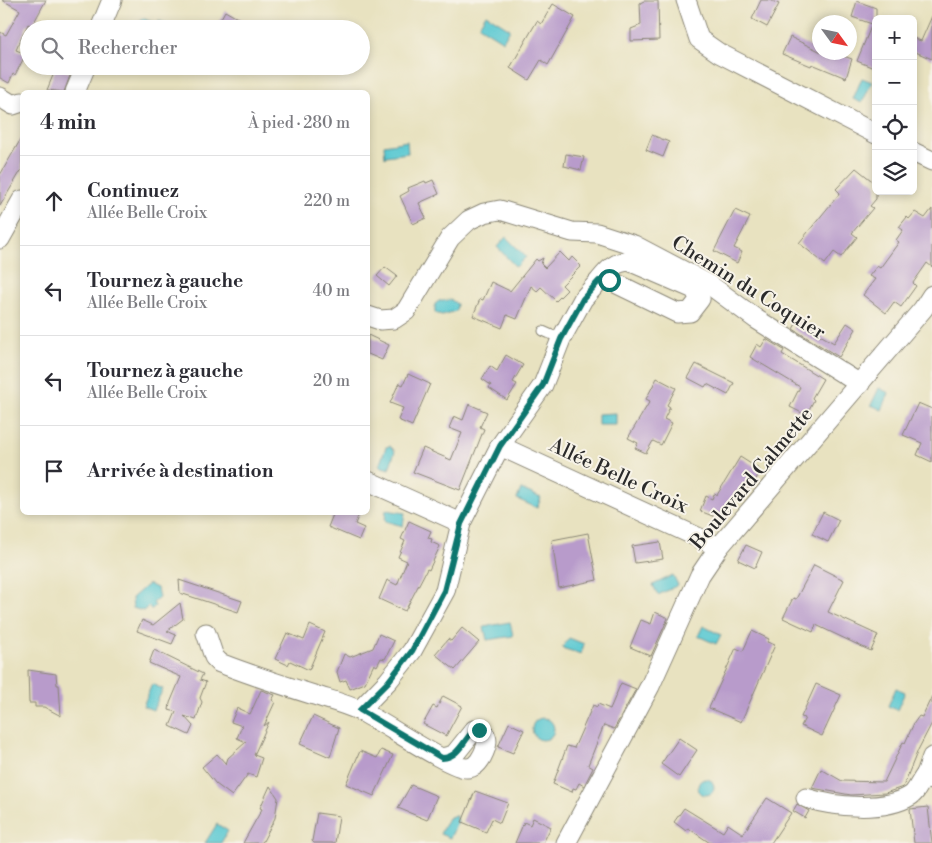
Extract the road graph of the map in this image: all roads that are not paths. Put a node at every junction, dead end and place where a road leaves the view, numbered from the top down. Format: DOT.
graph roads {
  1 [pos="112,0"];
  2 [pos="686,0"];
  3 [pos="104,20"];
  4 [pos="82,75"];
  5 [pos="76,90"];
  6 [pos="0,97"];
  7 [pos="20,103"];
  8 [pos="872,132"];
  9 [pos="917,154"];
  10 [pos="932,162"];
  11 [pos="20,204"];
  12 [pos="0,239"];
  13 [pos="599,281"];
  14 [pos="932,295"];
  15 [pos="370,317"];
  16 [pos="544,331"];
  17 [pos="561,339"];
  18 [pos="860,384"];
  19 [pos="500,446"];
  20 [pos="370,481"];
  21 [pos="461,524"];
  22 [pos="719,547"];
  23 [pos="206,633"];
  24 [pos="360,710"];
  25 [pos="442,758"];
  26 [pos="930,770"];
  27 [pos="806,798"];
  28 [pos="566,843"];
  1 -- 3 [label="street"];
  2 -- 8 [label="street"];
  4 -- 5 [label="street"];
  6 -- 7 [label="street"];
  9 -- 10 [label="street"];
  11 -- 12 [label="street"];
  13 -- 13 [label="street"];
  13 -- 17 [label="street"];
  14 -- 18 [label="street, Boulevard Calmette"];
  15 -- 18 [label="street, Chemin du Coquier"];
  16 -- 17 [label="lane"];
  17 -- 19 [label="street"];
  18 -- 22 [label="street, Boulevard Calmette"];
  19 -- 21 [label="street"];
  19 -- 22 [label="street, Allée Belle Croix"];
  20 -- 21 [label="street"];
  21 -- 24 [label="street"];
  22 -- 28 [label="street, Boulevard Calmette"];
  23 -- 24 [label="street"];
  24 -- 25 [label="street"];
  26 -- 27 [label="street"];
}
